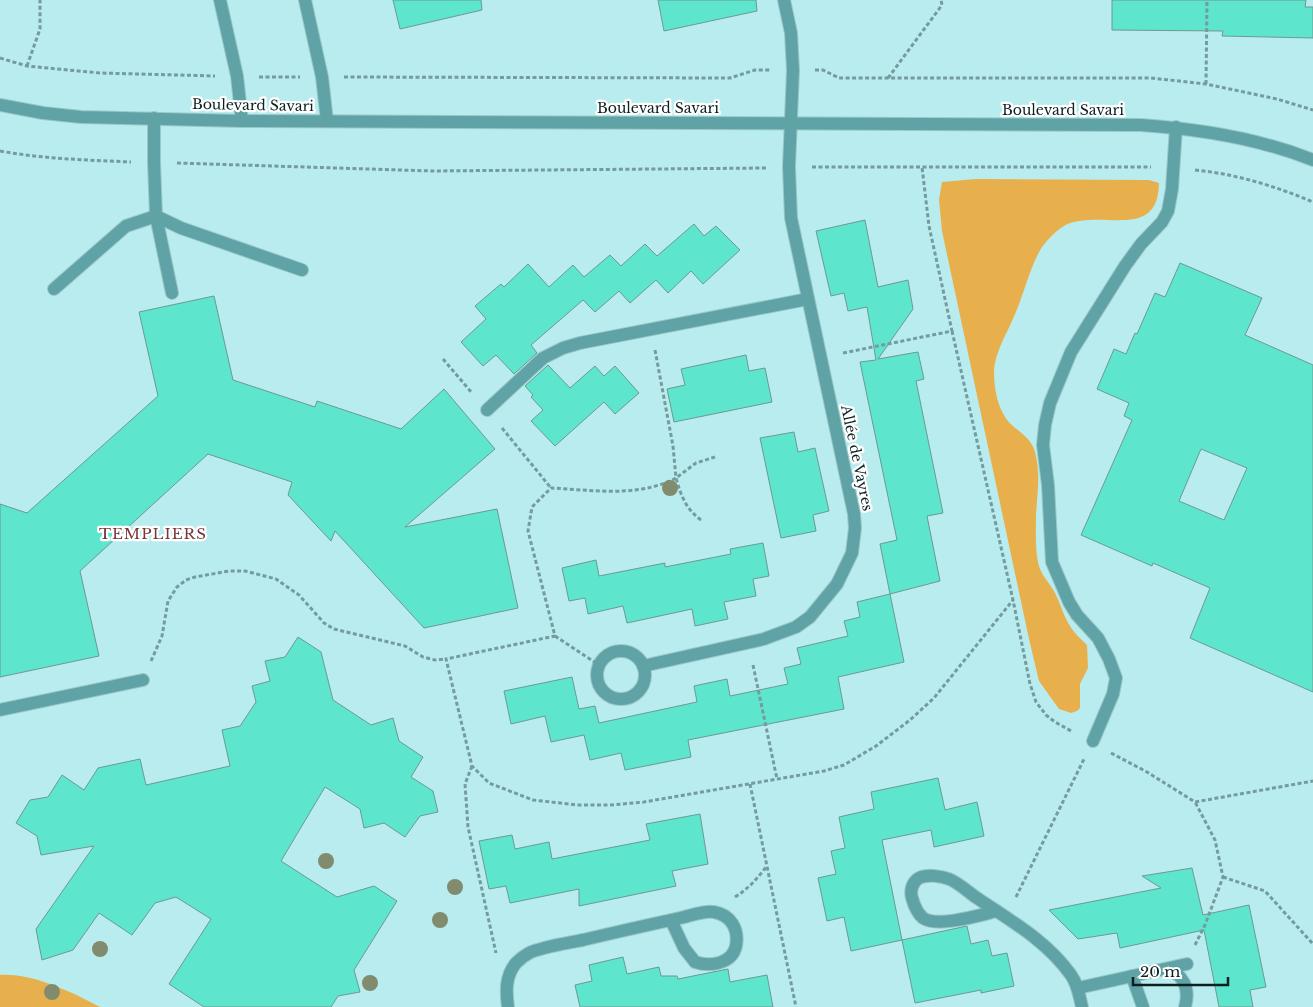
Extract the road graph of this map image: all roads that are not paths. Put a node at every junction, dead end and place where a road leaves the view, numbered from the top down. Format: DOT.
graph roads {
  1 [pos="220,0"];
  2 [pos="305,0"];
  3 [pos="784,0"];
  4 [pos="0,105"];
  5 [pos="154,118"];
  6 [pos="242,121"];
  7 [pos="327,121"];
  8 [pos="791,124"];
  9 [pos="1176,127"];
  10 [pos="1313,160"];
  11 [pos="156,216"];
  12 [pos="302,270"];
  13 [pos="54,289"];
  14 [pos="172,293"];
  15 [pos="808,299"];
  16 [pos="487,410"];
  17 [pos="644,666"];
  18 [pos="143,680"];
  19 [pos="0,710"];
  20 [pos="1093,741"];
  21 [pos="1002,914"];
  22 [pos="671,920"];
  23 [pos="1187,964"];
  24 [pos="1165,969"];
  25 [pos="1132,976"];
  26 [pos="1078,988"];
  27 [pos="508,1007"];
  28 [pos="1082,1007"];
  29 [pos="1143,1007"];
  30 [pos="1185,1007"];
  1 -- 6 [label="street"];
  2 -- 7 [label="street"];
  3 -- 8 [label="street, Allée de Vayres"];
  4 -- 5 [label="street, Boulevard Savari"];
  5 -- 6 [label="street, Boulevard Savari"];
  5 -- 11 [label="street"];
  6 -- 7 [label="street, Boulevard Savari"];
  7 -- 8 [label="street, Boulevard Savari"];
  8 -- 9 [label="street, Boulevard Savari"];
  8 -- 15 [label="street, Allée de Vayres"];
  9 -- 10 [label="street, Boulevard Savari"];
  9 -- 20 [label="street"];
  11 -- 12 [label="street"];
  11 -- 13 [label="street"];
  11 -- 14 [label="street"];
  15 -- 16 [label="street"];
  15 -- 17 [label="street, Allée de Vayres"];
  17 -- 17 [label="street"];
  18 -- 19 [label="street"];
  21 -- 21 [label="street"];
  21 -- 26 [label="street"];
  22 -- 22 [label="street"];
  22 -- 27 [label="street"];
  23 -- 24 [label="street"];
  24 -- 25 [label="street"];
  24 -- 30 [label="street"];
  25 -- 26 [label="street"];
  25 -- 29 [label="street"];
  26 -- 28 [label="street"];
}
